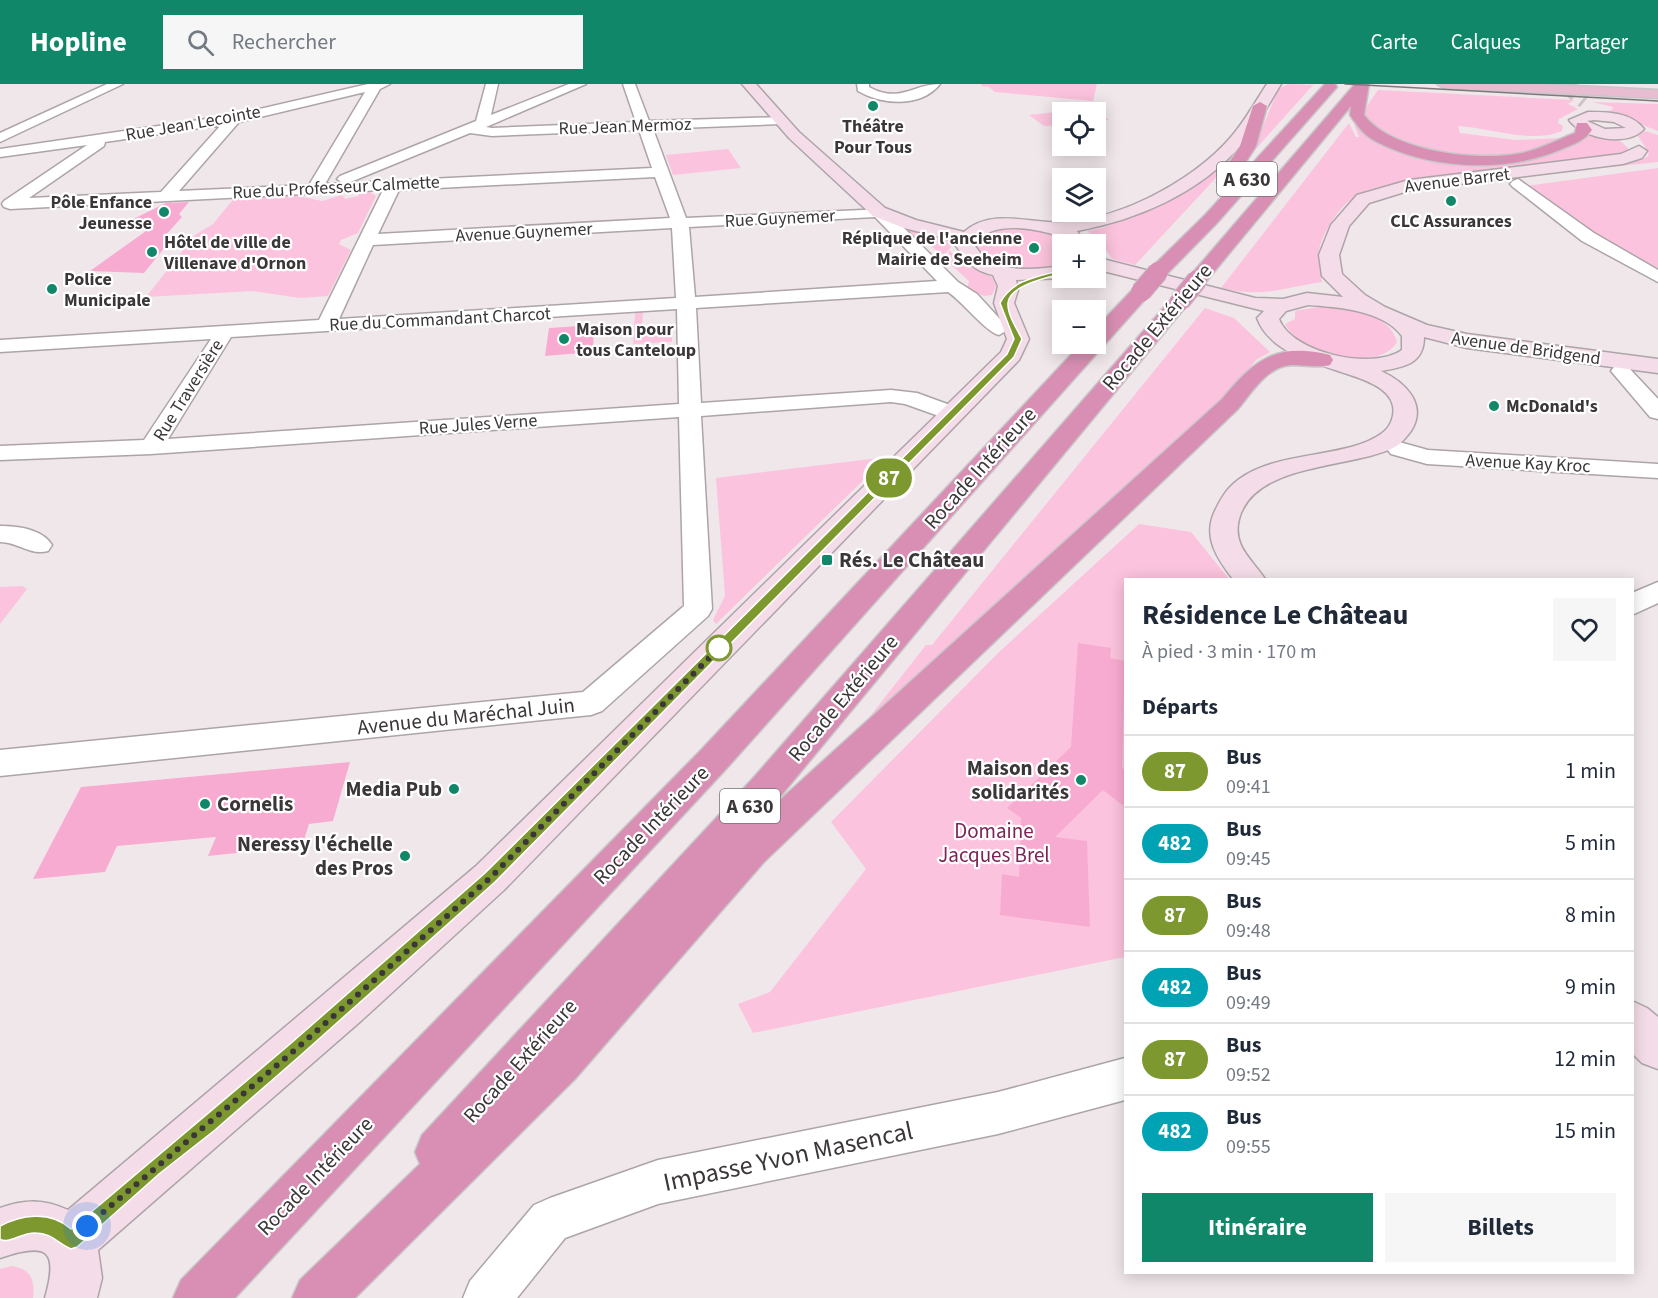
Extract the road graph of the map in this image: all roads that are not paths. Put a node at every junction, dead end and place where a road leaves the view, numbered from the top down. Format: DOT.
graph roads {
  1 [pos="117,84"];
  2 [pos="492,84"];
  3 [pos="580,84"];
  4 [pos="629,84"];
  5 [pos="749,84"];
  6 [pos="863,84"];
  7 [pos="934,84"];
  8 [pos="1274,84"];
  9 [pos="1332,84"];
  10 [pos="1362,84"];
  11 [pos="1444,84"];
  12 [pos="1519,84"];
  13 [pos="380,85"];
  14 [pos="1607,92"];
  15 [pos="1658,94"];
  16 [pos="1260,106"];
  17 [pos="234,118"];
  18 [pos="780,120"];
  19 [pos="1582,121"];
  20 [pos="646,125"];
  21 [pos="476,126"];
  22 [pos="1630,126"];
  23 [pos="1599,131"];
  24 [pos="1652,131"];
  25 [pos="0,138"];
  26 [pos="105,138"];
  27 [pos="1639,151"];
  28 [pos="0,153"];
  29 [pos="662,172"];
  30 [pos="394,184"];
  31 [pos="1518,184"];
  32 [pos="318,188"];
  33 [pos="166,196"];
  34 [pos="864,198"];
  35 [pos="5,207"];
  36 [pos="879,212"];
  37 [pos="681,223"];
  38 [pos="985,227"];
  39 [pos="1049,227"];
  40 [pos="1067,234"];
  41 [pos="367,240"];
  42 [pos="965,244"];
  43 [pos="1106,266"];
  44 [pos="1000,271"];
  45 [pos="1158,272"];
  46 [pos="1052,273"];
  47 [pos="1052,274"];
  48 [pos="1332,276"];
  49 [pos="1106,277"];
  50 [pos="1658,277"];
  51 [pos="952,286"];
  52 [pos="1007,297"];
  53 [pos="970,298"];
  54 [pos="1307,299"];
  55 [pos="686,304"];
  56 [pos="1281,305"];
  57 [pos="1377,310"];
  58 [pos="1397,320"];
  59 [pos="326,326"];
  60 [pos="1270,328"];
  61 [pos="999,329"];
  62 [pos="1106,330"];
  63 [pos="225,332"];
  64 [pos="0,346"];
  65 [pos="1084,354"];
  66 [pos="1407,357"];
  67 [pos="1333,362"];
  68 [pos="1658,366"];
  69 [pos="1621,371"];
  70 [pos="1658,376"];
  71 [pos="690,410"];
  72 [pos="1658,412"];
  73 [pos="952,414"];
  74 [pos="151,447"];
  75 [pos="1399,448"];
  76 [pos="0,453"];
  77 [pos="1658,471"];
  78 [pos="0,534"];
  79 [pos="39,545"];
  80 [pos="1250,578"];
  81 [pos="1251,578"];
  82 [pos="1658,591"];
  83 [pos="1634,604"];
  84 [pos="0,763"];
  85 [pos="1634,1025"];
  86 [pos="1658,1047"];
  87 [pos="1124,1079"];
  88 [pos="0,1233"];
  89 [pos="71,1240"];
  90 [pos="71,1298"];
  91 [pos="199,1298"];
  92 [pos="307,1298"];
  93 [pos="318,1298"];
  94 [pos="487,1298"];
  1 -- 25 [label="street"];
  2 -- 21 [label="street"];
  3 -- 21 [label="street"];
  4 -- 20 [label="street"];
  5 -- 18 [label="street"];
  6 -- 7 [label="street"];
  8 -- 16 [label="street"];
  9 -- 45 [label="highway, Rocade Intérieure / A 630"];
  10 -- 19 [label="highway"];
  10 -- 92 [label="highway, Rocade Extérieure / A 630"];
  11 -- 14 [label="main road"];
  12 -- 15 [label="main road"];
  13 -- 17 [label="street, Rue Jean Lecointe"];
  13 -- 32 [label="street"];
  14 -- 15 [label="street"];
  16 -- 39 [label="street"];
  16 -- 45 [label="highway"];
  17 -- 26 [label="street, Rue Jean Lecointe"];
  17 -- 33 [label="street"];
  18 -- 20 [label="street, Rue Jean Mermoz"];
  18 -- 34 [label="street"];
  19 -- 22 [label="street"];
  19 -- 23 [label="street"];
  20 -- 21 [label="street, Rue Jean Mermoz"];
  20 -- 29 [label="street"];
  21 -- 32 [label="street"];
  22 -- 23 [label="street"];
  22 -- 24 [label="street"];
  22 -- 27 [label="street"];
  23 -- 27 [label="street"];
  26 -- 28 [label="street, Rue Jean Lecointe"];
  26 -- 35 [label="street"];
  27 -- 48 [label="street, Avenue Barret"];
  29 -- 30 [label="street, Rue du Professeur Calmette"];
  29 -- 37 [label="street"];
  30 -- 32 [label="street, Rue du Professeur Calmette"];
  30 -- 41 [label="street"];
  31 -- 50 [label="street"];
  32 -- 33 [label="street, Rue du Professeur Calmette"];
  33 -- 35 [label="street, Rue du Professeur Calmette"];
  34 -- 36 [label="street"];
  34 -- 38 [label="street"];
  36 -- 37 [label="street, Rue Guynemer"];
  36 -- 42 [label="street"];
  36 -- 51 [label="street"];
  37 -- 41 [label="street, Avenue Guynemer"];
  37 -- 55 [label="street"];
  38 -- 39 [label="street"];
  38 -- 42 [label="street"];
  39 -- 40 [label="street"];
  41 -- 59 [label="street"];
  42 -- 44 [label="street"];
  43 -- 56 [label="street"];
  44 -- 46 [label="street"];
  44 -- 52 [label="street"];
  45 -- 62 [label="highway, Rocade Intérieure / A 630, bridge"];
  47 -- 52 [label="street"];
  48 -- 54 [label="street"];
  48 -- 57 [label="street"];
  49 -- 60 [label="street"];
  51 -- 53 [label="street"];
  51 -- 55 [label="street, Rue du Commandant Charcot"];
  52 -- 53 [label="street"];
  52 -- 73 [label="street"];
  53 -- 61 [label="street"];
  54 -- 56 [label="street"];
  54 -- 57 [label="street"];
  55 -- 59 [label="street, Rue du Commandant Charcot"];
  55 -- 71 [label="street"];
  56 -- 60 [label="street"];
  57 -- 58 [label="street, Avenue de Bridgend"];
  58 -- 66 [label="street"];
  58 -- 68 [label="street, Avenue de Bridgend"];
  59 -- 63 [label="street, Rue du Commandant Charcot"];
  60 -- 67 [label="street"];
  63 -- 64 [label="street, Rue du Commandant Charcot"];
  63 -- 74 [label="street, Rue Traversière"];
  65 -- 91 [label="highway, Rocade Intérieure / A 630"];
  66 -- 67 [label="street, Avenue de Bridgend"];
  66 -- 69 [label="street, Avenue de Bridgend"];
  66 -- 75 [label="street"];
  67 -- 80 [label="street"];
  67 -- 93 [label="highway"];
  69 -- 70 [label="street, Avenue de Bridgend"];
  69 -- 72 [label="street"];
  71 -- 73 [label="street, Rue Jules Verne"];
  71 -- 74 [label="street, Rue Jules Verne"];
  71 -- 84 [label="street, Avenue du Maréchal Juin"];
  73 -- 89 [label="street"];
  74 -- 76 [label="street, Rue Jules Verne"];
  75 -- 77 [label="street, Avenue Kay Kroc"];
  75 -- 81 [label="street"];
  78 -- 79 [label="street"];
  82 -- 83 [label="street"];
  85 -- 86 [label="street"];
  87 -- 94 [label="street, Impasse Yvon Masencal"];
  88 -- 89 [label="street"];
  89 -- 90 [label="street"];
}
